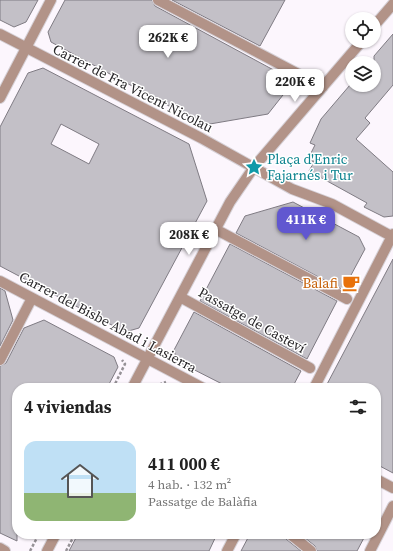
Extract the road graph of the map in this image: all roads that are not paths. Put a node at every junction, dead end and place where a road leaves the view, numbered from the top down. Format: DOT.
graph roads {
  1 [pos="51,0"];
  2 [pos="158,0"];
  3 [pos="393,4"];
  4 [pos="381,18"];
  5 [pos="0,34"];
  6 [pos="26,48"];
  7 [pos="356,48"];
  8 [pos="323,87"];
  9 [pos="0,98"];
  10 [pos="254,167"];
  11 [pos="215,229"];
  12 [pos="392,236"];
  13 [pos="0,281"];
  14 [pos="180,297"];
  15 [pos="32,298"];
  16 [pos="347,299"];
  17 [pos="148,359"];
  18 [pos="0,360"];
  19 [pos="310,368"];
  20 [pos="135,383"];
  21 [pos="194,383"];
  22 [pos="317,383"];
  23 [pos="381,482"];
  24 [pos="393,488"];
  25 [pos="393,506"];
  26 [pos="381,529"];
  27 [pos="53,539"];
  28 [pos="233,539"];
  29 [pos="296,539"];
  30 [pos="376,539"];
  31 [pos="0,548"];
  32 [pos="5,551"];
  33 [pos="47,551"];
  34 [pos="227,551"];
  35 [pos="311,551"];
  36 [pos="370,551"];
  1 -- 6 [label="street"];
  2 -- 8 [label="street"];
  3 -- 4 [label="street"];
  5 -- 6 [label="street, Carrer de Fra Vicent Nicolau"];
  6 -- 9 [label="street"];
  6 -- 10 [label="street, Carrer de Fra Vicent Nicolau"];
  7 -- 8 [label="street"];
  8 -- 10 [label="street"];
  10 -- 11 [label="street"];
  10 -- 12 [label="street, Carrer de Fra Vicent Nicolau"];
  11 -- 14 [label="street"];
  11 -- 16 [label="street"];
  12 -- 22 [label="street"];
  13 -- 15 [label="street, Carrer del Bisbe Abad i Lasierra"];
  14 -- 17 [label="street"];
  14 -- 19 [label="street, Passatge de Casteví"];
  15 -- 17 [label="street, Carrer del Bisbe Abad i Lasierra"];
  15 -- 18 [label="street"];
  17 -- 20 [label="street"];
  17 -- 21 [label="street, Carrer del Bisbe Abad i Lasierra"];
  23 -- 24 [label="street"];
  25 -- 26 [label="street"];
  27 -- 33 [label="street"];
  28 -- 34 [label="street"];
  29 -- 35 [label="street"];
  30 -- 36 [label="street"];
  31 -- 32 [label="street"];
}
